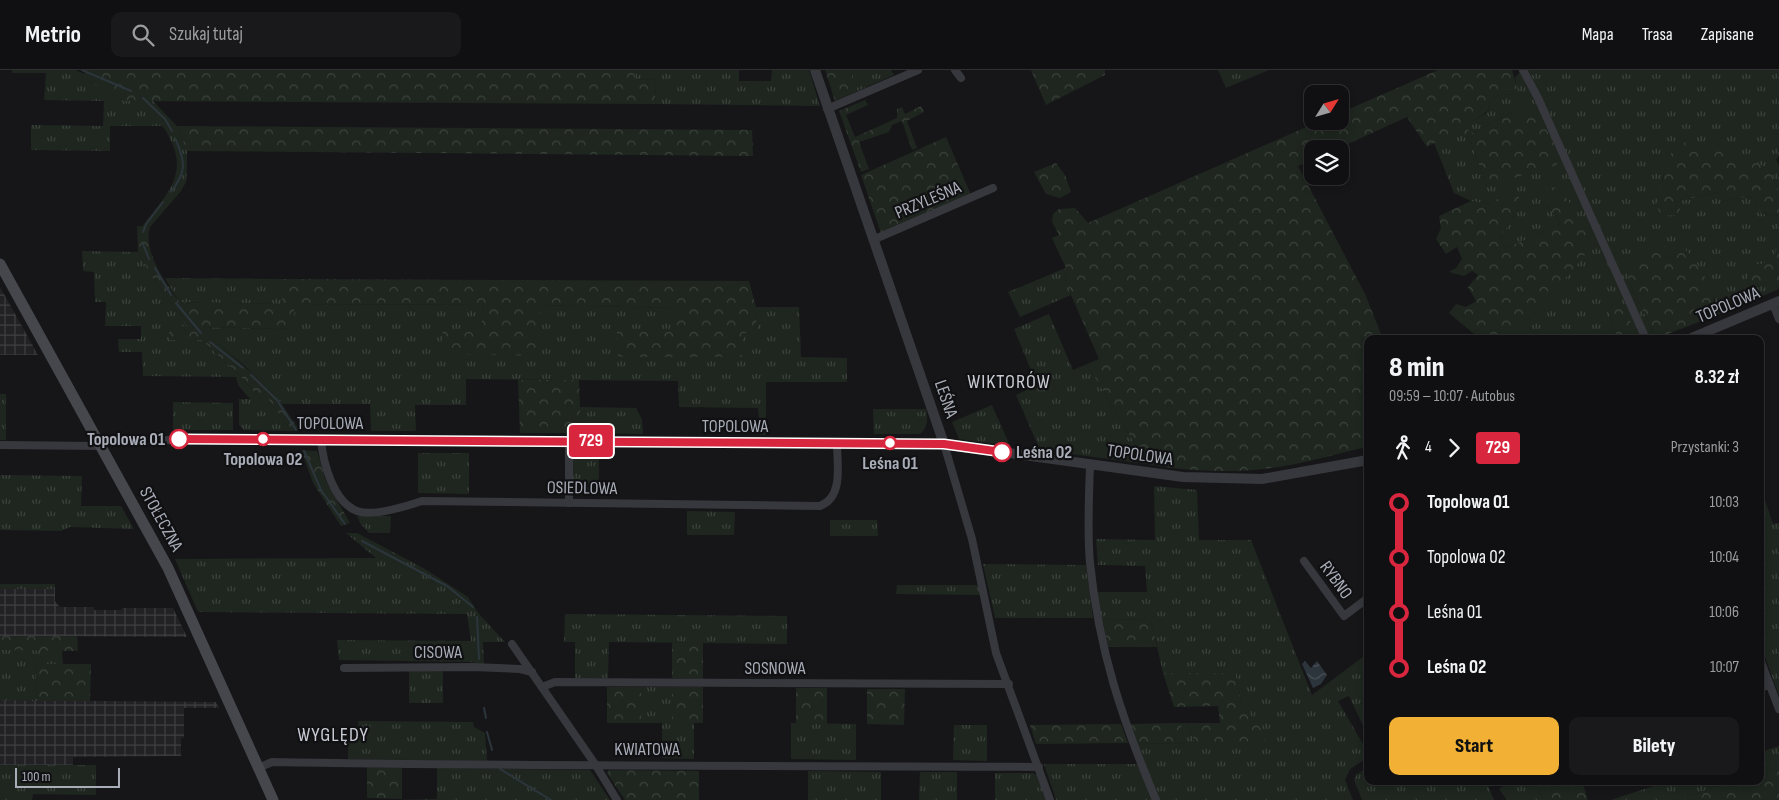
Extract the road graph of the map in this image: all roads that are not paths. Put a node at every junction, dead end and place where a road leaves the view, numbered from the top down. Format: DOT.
graph roads {
  1 [pos="815,70"];
  2 [pos="918,70"];
  3 [pos="956,70"];
  4 [pos="1522,70"];
  5 [pos="961,78"];
  6 [pos="828,109"];
  7 [pos="993,188"];
  8 [pos="875,239"];
  9 [pos="0,264"];
  10 [pos="1776,302"];
  11 [pos="1779,319"];
  12 [pos="1644,335"];
  13 [pos="1698,335"];
  14 [pos="321,440"];
  15 [pos="569,440"];
  16 [pos="99,443"];
  17 [pos="836,443"];
  18 [pos="944,444"];
  19 [pos="0,445"];
  20 [pos="1364,461"];
  21 [pos="1090,465"];
  22 [pos="569,503"];
  23 [pos="1304,561"];
  24 [pos="1364,601"];
  25 [pos="512,644"];
  26 [pos="344,668"];
  27 [pos="1764,669"];
  28 [pos="532,672"];
  29 [pos="1009,684"];
  30 [pos="1770,685"];
  31 [pos="542,687"];
  32 [pos="1764,687"];
  33 [pos="1779,709"];
  34 [pos="595,764"];
  35 [pos="1039,767"];
  36 [pos="258,768"];
  37 [pos="273,800"];
  38 [pos="617,800"];
  39 [pos="1050,800"];
  40 [pos="1156,800"];
  1 -- 6 [label="street, LEŚNA"];
  2 -- 6 [label="street"];
  3 -- 5 [label="street"];
  4 -- 12 [label="street"];
  6 -- 8 [label="street, LEŚNA"];
  7 -- 8 [label="street, PRZYLEŚNA"];
  8 -- 18 [label="street, LEŚNA"];
  9 -- 16 [label="main road, STOŁECZNA"];
  10 -- 11 [label="street"];
  10 -- 13 [label="street, TOPOLOWA"];
  14 -- 15 [label="street, TOPOLOWA"];
  14 -- 16 [label="street, TOPOLOWA"];
  14 -- 22 [label="street, OSIEDLOWA"];
  15 -- 17 [label="street, TOPOLOWA"];
  15 -- 22 [label="street"];
  16 -- 19 [label="street, TOPOLOWA"];
  16 -- 36 [label="main road, STOŁECZNA"];
  17 -- 18 [label="street, TOPOLOWA"];
  17 -- 22 [label="street, OSIEDLOWA"];
  18 -- 21 [label="street, TOPOLOWA"];
  18 -- 29 [label="street, LEŚNA"];
  20 -- 21 [label="street, TOPOLOWA"];
  21 -- 40 [label="street"];
  23 -- 24 [label="street, RYBNO"];
  25 -- 28 [label="street"];
  26 -- 28 [label="street, CISOWA"];
  27 -- 30 [label="street"];
  28 -- 31 [label="street"];
  29 -- 31 [label="street, SOSNOWA"];
  29 -- 35 [label="street, LEŚNA"];
  30 -- 32 [label="street"];
  30 -- 33 [label="street"];
  31 -- 34 [label="street"];
  34 -- 35 [label="street, KWIATOWA"];
  34 -- 36 [label="street, KWIATOWA"];
  34 -- 38 [label="street"];
  35 -- 39 [label="street, LEŚNA"];
  36 -- 37 [label="main road, STOŁECZNA"];
}
